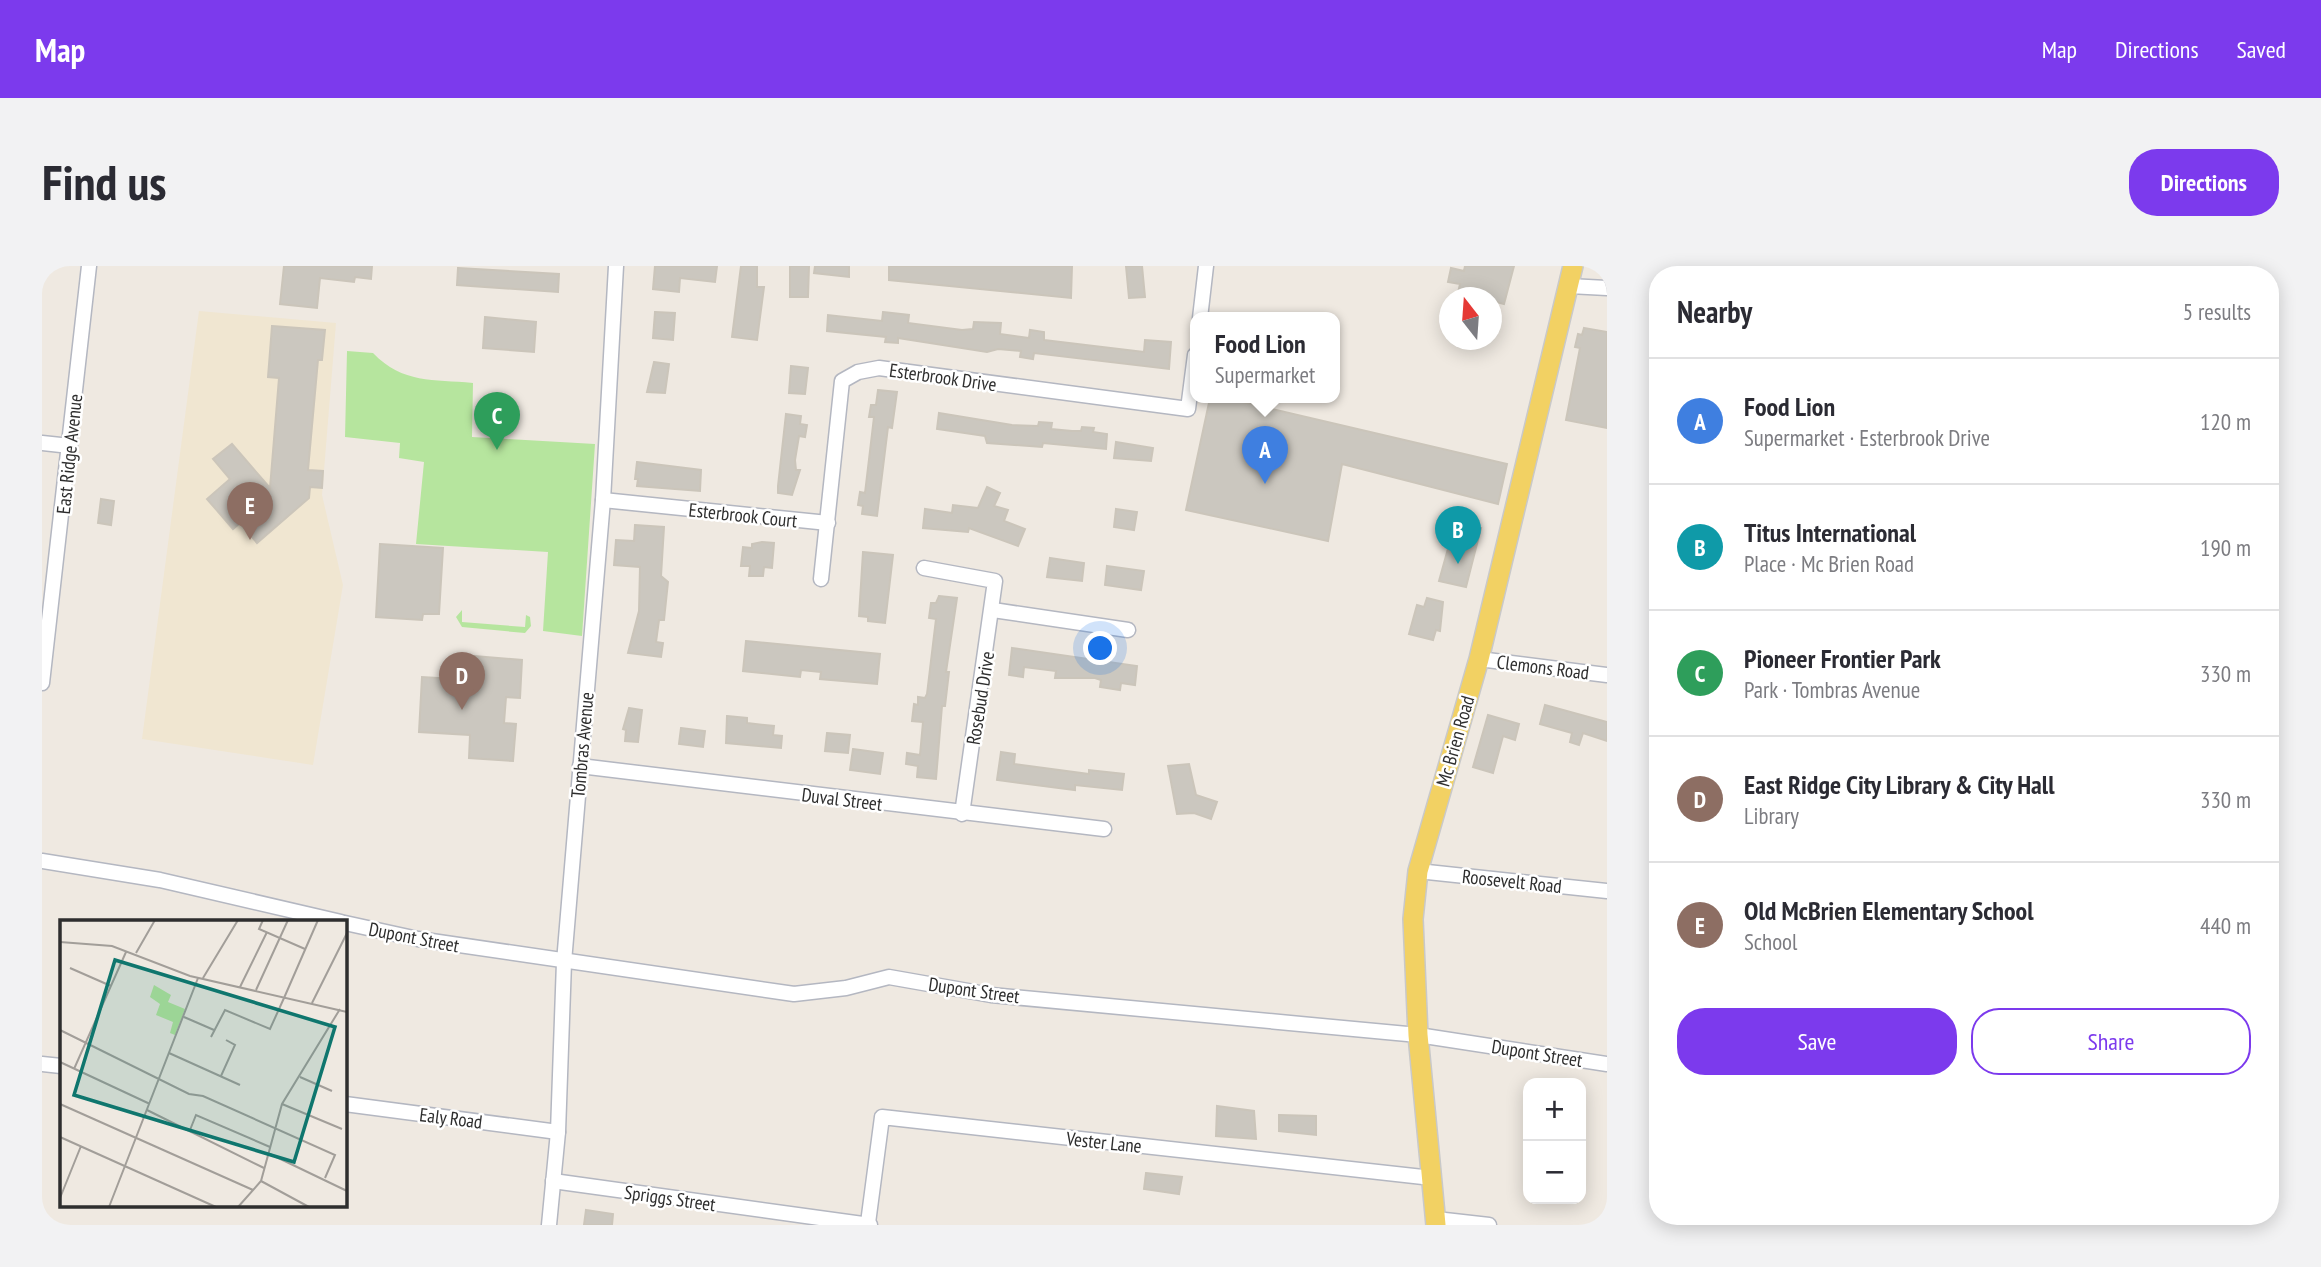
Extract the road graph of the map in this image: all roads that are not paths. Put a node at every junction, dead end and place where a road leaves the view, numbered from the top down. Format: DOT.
graph roads {
  1 [pos="89,266"];
  2 [pos="616,266"];
  3 [pos="1206,266"];
  4 [pos="1573,266"];
  5 [pos="1569,286"];
  6 [pos="1607,288"];
  7 [pos="1201,312"];
  8 [pos="1190,394"];
  9 [pos="42,443"];
  10 [pos="70,446"];
  11 [pos="603,500"];
  12 [pos="828,523"];
  13 [pos="924,568"];
  14 [pos="821,579"];
  15 [pos="993,610"];
  16 [pos="1128,630"];
  17 [pos="1479,659"];
  18 [pos="1607,675"];
  19 [pos="42,683"];
  20 [pos="580,766"];
  21 [pos="962,814"];
  22 [pos="1104,829"];
  23 [pos="42,860"];
  24 [pos="1418,871"];
  25 [pos="1607,891"];
  26 [pos="330,920"];
  27 [pos="346,924"];
  28 [pos="565,962"];
  29 [pos="1419,1035"];
  30 [pos="42,1064"];
  31 [pos="1607,1064"];
  32 [pos="60,1066"];
  33 [pos="346,1104"];
  34 [pos="558,1132"];
  35 [pos="1432,1178"];
  36 [pos="552,1181"];
  37 [pos="1436,1222"];
  38 [pos="869,1224"];
  39 [pos="549,1225"];
  40 [pos="1489,1225"];
  1 -- 10 [label="street, East Ridge Avenue"];
  2 -- 11 [label="street, Tombras Avenue"];
  3 -- 7 [label="street"];
  4 -- 5 [label="main road, Mc Brien Road"];
  5 -- 6 [label="street"];
  5 -- 17 [label="main road, Mc Brien Road"];
  8 -- 12 [label="street, Esterbrook Drive"];
  9 -- 10 [label="street"];
  10 -- 19 [label="street, East Ridge Avenue"];
  11 -- 12 [label="street, Esterbrook Court"];
  11 -- 20 [label="street, Tombras Avenue"];
  12 -- 14 [label="street"];
  13 -- 15 [label="street, Rosebud Drive"];
  15 -- 16 [label="street"];
  15 -- 21 [label="street, Rosebud Drive"];
  17 -- 18 [label="street, Clemons Road"];
  17 -- 24 [label="main road, Mc Brien Road"];
  20 -- 21 [label="street, Duval Street"];
  20 -- 28 [label="street, Tombras Avenue"];
  21 -- 22 [label="street, Duval Street"];
  23 -- 26 [label="street, Dupont Street"];
  24 -- 25 [label="street, Roosevelt Road"];
  24 -- 29 [label="main road, Mc Brien Road"];
  27 -- 28 [label="street, Dupont Street"];
  28 -- 29 [label="street, Dupont Street"];
  28 -- 34 [label="street, Tombras Avenue"];
  29 -- 31 [label="street, Dupont Street"];
  29 -- 35 [label="main road, Mc Brien Road"];
  30 -- 32 [label="street"];
  33 -- 34 [label="street, Ealy Road"];
  34 -- 36 [label="street, Tombras Avenue"];
  35 -- 37 [label="main road, Mc Brien Road"];
  35 -- 38 [label="street, Vester Lane"];
  36 -- 38 [label="street, Spriggs Street"];
  36 -- 39 [label="street, Tombras Avenue"];
  37 -- 40 [label="street"];
}
